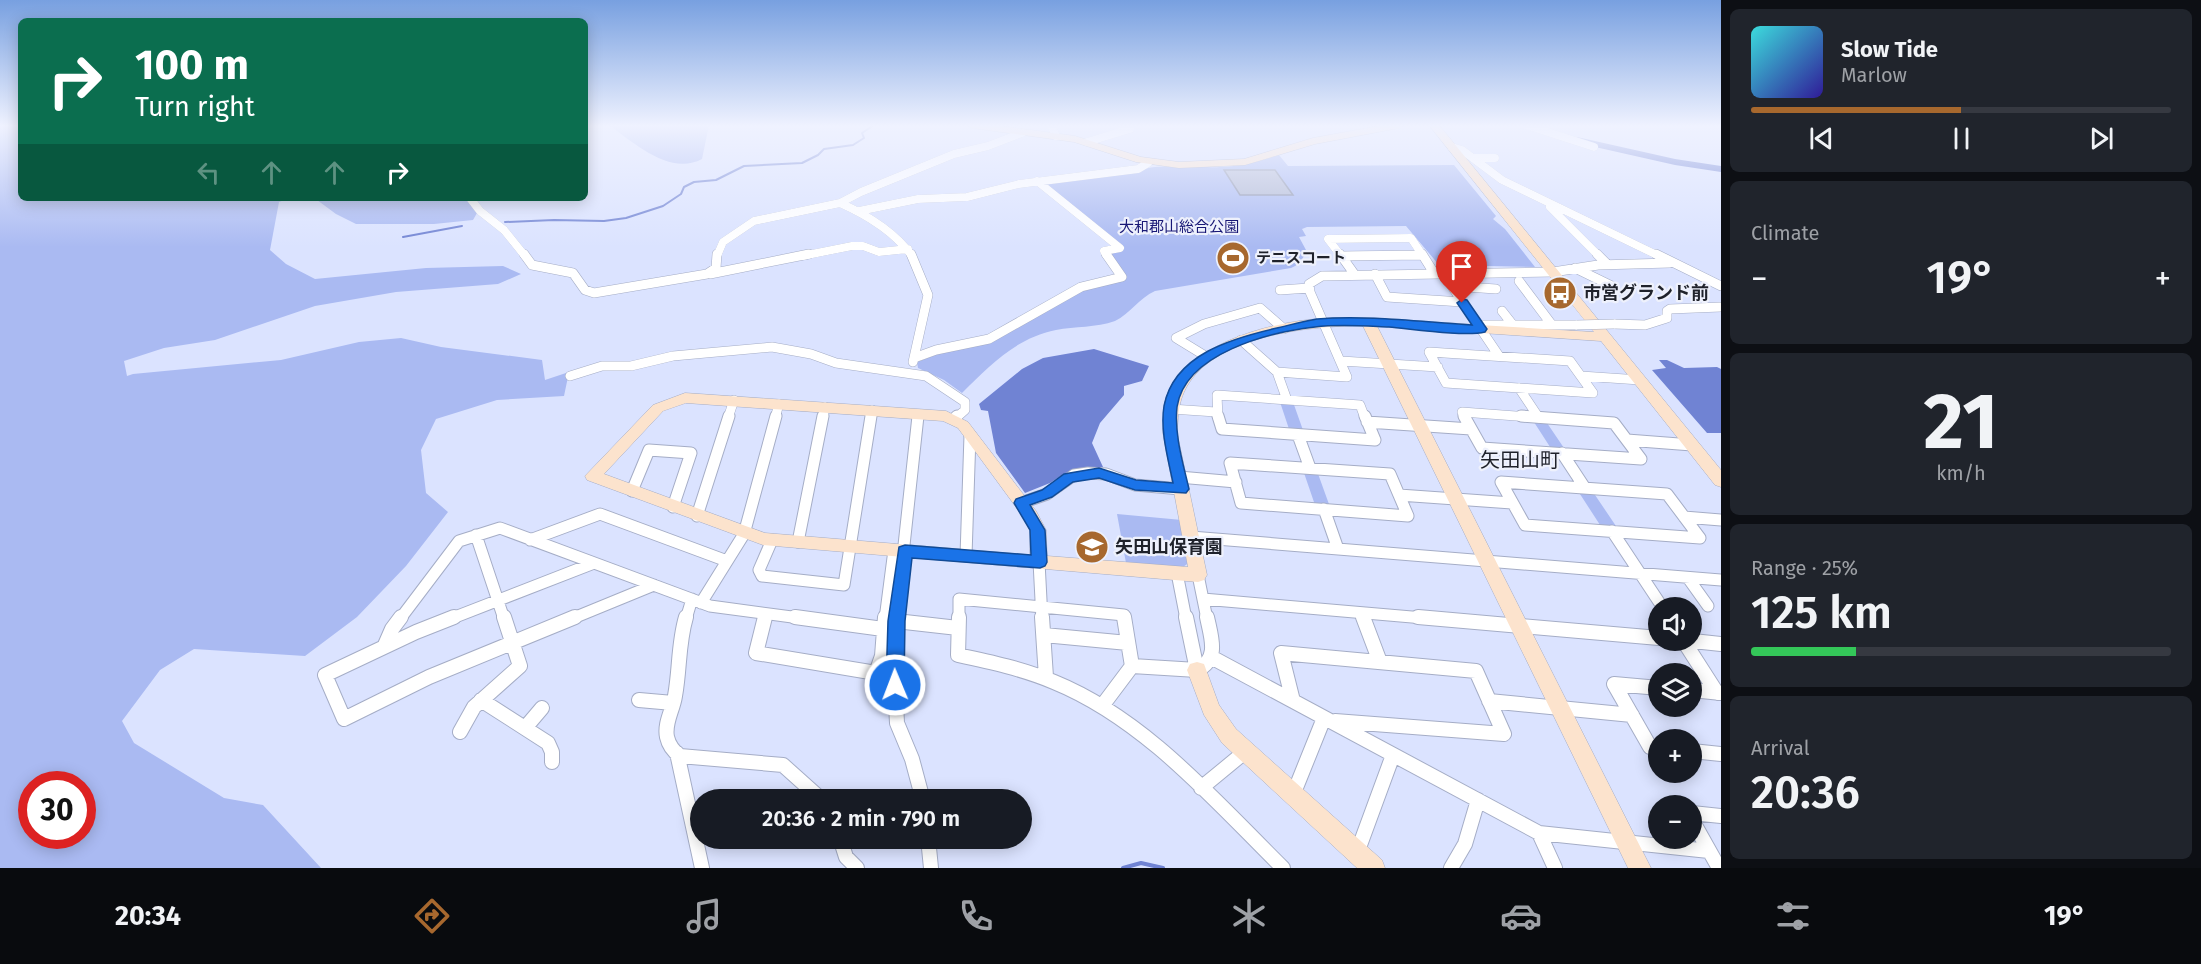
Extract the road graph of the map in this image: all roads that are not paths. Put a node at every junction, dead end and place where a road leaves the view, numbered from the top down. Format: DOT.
graph roads {
  1 [pos="926,166"];
  2 [pos="1144,166"];
  3 [pos="1467,166"];
  4 [pos="1482,166"];
  5 [pos="1037,181"];
  6 [pos="472,201"];
  7 [pos="841,202"];
  8 [pos="1550,204"];
  9 [pos="859,211"];
  10 [pos="908,249"];
  11 [pos="1422,255"];
  12 [pos="1341,256"];
  13 [pos="1670,263"];
  14 [pos="1607,264"];
  15 [pos="1575,268"];
  16 [pos="1552,272"];
  17 [pos="1438,273"];
  18 [pos="710,274"];
  19 [pos="1355,274"];
  20 [pos="1376,274"];
  21 [pos="1519,281"];
  22 [pos="1452,286"];
  23 [pos="1721,286"];
  24 [pos="1614,287"];
  25 [pos="1309,288"];
  26 [pos="1496,289"];
  27 [pos="1280,290"];
  28 [pos="1462,303"];
  29 [pos="1721,307"];
  30 [pos="1502,311"];
  31 [pos="1324,322"];
  32 [pos="1368,322"];
  33 [pos="1513,325"];
  34 [pos="1552,325"];
  35 [pos="1479,327"];
  36 [pos="1284,329"];
  37 [pos="1605,337"];
  38 [pos="1241,340"];
  39 [pos="1499,356"];
  40 [pos="1207,357"];
  41 [pos="914,358"];
  42 [pos="1341,361"];
  43 [pos="1389,364"];
  44 [pos="1438,367"];
  45 [pos="1276,372"];
  46 [pos="915,373"];
  47 [pos="570,376"];
  48 [pos="1581,376"];
  49 [pos="1640,381"];
  50 [pos="1519,387"];
  51 [pos="734,400"];
  52 [pos="1287,400"];
  53 [pos="779,404"];
  54 [pos="825,407"];
  55 [pos="1170,409"];
  56 [pos="872,410"];
  57 [pos="1216,412"];
  58 [pos="918,414"];
  59 [pos="1539,418"];
  60 [pos="954,419"];
  61 [pos="1367,422"];
  62 [pos="1420,426"];
  63 [pos="1472,429"];
  64 [pos="970,435"];
  65 [pos="1298,435"];
  66 [pos="1627,440"];
  67 [pos="1692,445"];
  68 [pos="1562,453"];
  69 [pos="1310,468"];
  70 [pos="1718,474"];
  71 [pos="1236,482"];
  72 [pos="1180,483"];
  73 [pos="1585,488"];
  74 [pos="632,491"];
  75 [pos="1399,495"];
  76 [pos="1456,499"];
  77 [pos="1021,503"];
  78 [pos="1512,503"];
  79 [pos="673,507"];
  80 [pos="1324,509"];
  81 [pos="697,516"];
  82 [pos="1684,517"];
  83 [pos="1721,520"];
  84 [pos="1612,531"];
  85 [pos="744,534"];
  86 [pos="476,535"];
  87 [pos="1191,537"];
  88 [pos="530,540"];
  89 [pos="772,540"];
  90 [pos="798,542"];
  91 [pos="851,547"];
  92 [pos="1338,549"];
  93 [pos="899,551"];
  94 [pos="966,556"];
  95 [pos="727,561"];
  96 [pos="1487,561"];
  97 [pos="1040,562"];
  98 [pos="594,563"];
  99 [pos="1177,573"];
  100 [pos="1641,574"];
  101 [pos="1198,575"];
  102 [pos="1688,578"];
  103 [pos="1721,580"];
  104 [pos="654,585"];
  105 [pos="1656,597"];
  106 [pos="1203,599"];
  107 [pos="498,600"];
  108 [pos="696,601"];
  109 [pos="1708,606"];
  110 [pos="1042,607"];
  111 [pos="1361,613"];
  112 [pos="766,614"];
  113 [pos="896,621"];
  114 [pos="1520,627"];
  115 [pos="884,628"];
  116 [pos="958,628"];
  117 [pos="1044,635"];
  118 [pos="1648,637"];
  119 [pos="1702,642"];
  120 [pos="512,643"];
  121 [pos="1128,644"];
  122 [pos="1721,644"];
  123 [pos="385,645"];
  124 [pos="1690,651"];
  125 [pos="1380,663"];
  126 [pos="1204,664"];
  127 [pos="1132,666"];
  128 [pos="1046,677"];
  129 [pos="1648,686"];
  130 [pos="1702,691"];
  131 [pos="1719,693"];
  132 [pos="481,700"];
  133 [pos="639,700"];
  134 [pos="1293,701"];
  135 [pos="1489,701"];
  136 [pos="673,703"];
  137 [pos="1102,706"];
  138 [pos="1560,707"];
  139 [pos="542,708"];
  140 [pos="1632,715"];
  141 [pos="1326,719"];
  142 [pos="525,728"];
  143 [pos="460,732"];
  144 [pos="1648,743"];
  145 [pos="1246,751"];
  146 [pos="1702,752"];
  147 [pos="677,753"];
  148 [pos="1393,754"];
  149 [pos="1721,754"];
  150 [pos="552,762"];
  151 [pos="1201,788"];
  152 [pos="810,789"];
  153 [pos="920,789"];
  154 [pos="1293,795"];
  155 [pos="1478,800"];
  156 [pos="1702,814"];
  157 [pos="1721,816"];
  158 [pos="1539,833"];
  159 [pos="1702,838"];
  160 [pos="1627,842"];
  161 [pos="843,849"];
  162 [pos="929,849"];
  163 [pos="1709,851"];
  164 [pos="1356,853"];
  165 [pos="702,868"];
  166 [pos="857,868"];
  167 [pos="931,868"];
  168 [pos="1283,868"];
  169 [pos="1374,868"];
  170 [pos="1450,868"];
  171 [pos="1555,868"];
  172 [pos="1640,868"];
  173 [pos="1719,868"];
  1 -- 7 [label="street"];
  2 -- 5 [label="street"];
  3 -- 16 [label="street"];
  4 -- 8 [label="street"];
  5 -- 9 [label="street"];
  5 -- 41 [label="street"];
  6 -- 18 [label="street"];
  7 -- 9 [label="street"];
  7 -- 18 [label="street"];
  8 -- 13 [label="street"];
  8 -- 14 [label="street"];
  9 -- 10 [label="street"];
  10 -- 18 [label="street"];
  10 -- 41 [label="street"];
  11 -- 12 [label="street"];
  11 -- 12 [label="street"];
  11 -- 17 [label="street"];
  12 -- 19 [label="street"];
  13 -- 14 [label="street"];
  13 -- 23 [label="street"];
  14 -- 15 [label="street"];
  15 -- 16 [label="street"];
  15 -- 24 [label="street"];
  16 -- 17 [label="street"];
  16 -- 37 [label="street"];
  17 -- 20 [label="street"];
  17 -- 22 [label="street"];
  19 -- 20 [label="street"];
  19 -- 25 [label="street"];
  20 -- 28 [label="street"];
  21 -- 34 [label="street"];
  22 -- 26 [label="street"];
  22 -- 28 [label="street"];
  25 -- 27 [label="street"];
  25 -- 31 [label="street"];
  28 -- 35 [label="street"];
  29 -- 34 [label="street, bridge"];
  30 -- 33 [label="street"];
  31 -- 32 [label="street"];
  31 -- 36 [label="street"];
  31 -- 42 [label="street"];
  32 -- 35 [label="street"];
  32 -- 43 [label="street"];
  33 -- 34 [label="street"];
  33 -- 35 [label="street"];
  35 -- 37 [label="street"];
  35 -- 39 [label="street"];
  36 -- 38 [label="street"];
  36 -- 40 [label="street"];
  37 -- 49 [label="street"];
  38 -- 40 [label="street"];
  38 -- 45 [label="street"];
  39 -- 44 [label="street"];
  39 -- 48 [label="street"];
  40 -- 55 [label="street"];
  41 -- 46 [label="street"];
  42 -- 43 [label="street"];
  42 -- 45 [label="street"];
  43 -- 44 [label="street"];
  43 -- 62 [label="street"];
  44 -- 50 [label="street"];
  45 -- 52 [label="street"];
  46 -- 47 [label="street"];
  46 -- 60 [label="street"];
  48 -- 49 [label="street"];
  48 -- 50 [label="street"];
  49 -- 67 [label="street"];
  50 -- 59 [label="street"];
  51 -- 53 [label="street"];
  51 -- 74 [label="street"];
  51 -- 81 [label="street"];
  52 -- 57 [label="street"];
  52 -- 61 [label="street"];
  53 -- 54 [label="street"];
  53 -- 85 [label="street"];
  54 -- 56 [label="street"];
  54 -- 90 [label="street"];
  55 -- 57 [label="street"];
  55 -- 72 [label="street"];
  56 -- 58 [label="street"];
  56 -- 91 [label="street"];
  57 -- 65 [label="street"];
  58 -- 60 [label="street"];
  58 -- 93 [label="street"];
  59 -- 63 [label="street"];
  59 -- 66 [label="street"];
  60 -- 64 [label="street"];
  61 -- 62 [label="street"];
  61 -- 65 [label="street"];
  62 -- 63 [label="street"];
  62 -- 76 [label="street"];
  63 -- 68 [label="street"];
  64 -- 77 [label="street"];
  64 -- 94 [label="street"];
  65 -- 69 [label="street"];
  66 -- 67 [label="street"];
  66 -- 68 [label="street"];
  67 -- 70 [label="street"];
  68 -- 73 [label="street"];
  69 -- 71 [label="street"];
  69 -- 75 [label="street"];
  71 -- 72 [label="street"];
  71 -- 80 [label="street"];
  72 -- 77 [label="street"];
  72 -- 87 [label="street"];
  73 -- 78 [label="street"];
  73 -- 82 [label="street"];
  74 -- 79 [label="street"];
  74 -- 79 [label="street"];
  75 -- 76 [label="street"];
  75 -- 80 [label="street"];
  76 -- 78 [label="street"];
  76 -- 96 [label="street"];
  77 -- 97 [label="street"];
  78 -- 84 [label="street"];
  79 -- 81 [label="street"];
  80 -- 92 [label="street"];
  81 -- 85 [label="street"];
  82 -- 83 [label="street"];
  82 -- 84 [label="street"];
  84 -- 100 [label="street"];
  85 -- 89 [label="street"];
  85 -- 95 [label="street"];
  86 -- 88 [label="street"];
  86 -- 107 [label="street"];
  86 -- 123 [label="street"];
  87 -- 92 [label="street"];
  87 -- 101 [label="street"];
  88 -- 95 [label="street"];
  88 -- 98 [label="street"];
  89 -- 90 [label="street"];
  89 -- 91 [label="street"];
  90 -- 91 [label="street"];
  91 -- 93 [label="street"];
  92 -- 96 [label="street"];
  93 -- 94 [label="street"];
  93 -- 113 [label="street"];
  93 -- 115 [label="street"];
  94 -- 97 [label="street"];
  95 -- 108 [label="street"];
  96 -- 100 [label="street"];
  96 -- 114 [label="street"];
  97 -- 99 [label="street"];
  97 -- 110 [label="street"];
  98 -- 104 [label="street"];
  98 -- 107 [label="street"];
  99 -- 101 [label="street"];
  99 -- 126 [label="street"];
  100 -- 102 [label="street"];
  100 -- 105 [label="street"];
  101 -- 106 [label="street"];
  102 -- 103 [label="street"];
  102 -- 109 [label="street"];
  104 -- 108 [label="street"];
  104 -- 120 [label="street"];
  106 -- 111 [label="street"];
  106 -- 126 [label="street"];
  107 -- 120 [label="street"];
  107 -- 123 [label="street"];
  108 -- 112 [label="street"];
  108 -- 136 [label="street"];
  110 -- 116 [label="street"];
  110 -- 117 [label="street"];
  110 -- 121 [label="street"];
  111 -- 114 [label="street"];
  111 -- 125 [label="street"];
  112 -- 115 [label="street"];
  112 -- 115 [label="street"];
  113 -- 116 [label="street"];
  113 -- 153 [label="street"];
  114 -- 118 [label="street"];
  114 -- 138 [label="street"];
  116 -- 128 [label="street"];
  117 -- 121 [label="street"];
  117 -- 128 [label="street"];
  119 -- 122 [label="street"];
  120 -- 123 [label="street"];
  120 -- 132 [label="street"];
  121 -- 127 [label="street"];
  124 -- 131 [label="street"];
  125 -- 134 [label="street"];
  125 -- 135 [label="street"];
  126 -- 127 [label="street"];
  126 -- 134 [label="street"];
  126 -- 145 [label="street"];
  127 -- 137 [label="street"];
  128 -- 137 [label="street"];
  129 -- 140 [label="street"];
  130 -- 131 [label="street"];
  132 -- 142 [label="street"];
  132 -- 143 [label="street"];
  133 -- 136 [label="street"];
  134 -- 141 [label="street"];
  135 -- 138 [label="street"];
  135 -- 141 [label="street"];
  136 -- 147 [label="street"];
  137 -- 151 [label="street"];
  138 -- 140 [label="street"];
  138 -- 160 [label="street"];
  139 -- 142 [label="street"];
  140 -- 144 [label="street"];
  141 -- 148 [label="street"];
  141 -- 154 [label="street"];
  142 -- 150 [label="street"];
  145 -- 151 [label="street"];
  145 -- 154 [label="street"];
  146 -- 149 [label="street"];
  147 -- 152 [label="street"];
  147 -- 165 [label="street"];
  148 -- 155 [label="street"];
  148 -- 164 [label="street"];
  151 -- 168 [label="street"];
  154 -- 164 [label="street"];
  155 -- 158 [label="street"];
  155 -- 170 [label="street"];
  156 -- 157 [label="street"];
  158 -- 160 [label="street"];
  158 -- 171 [label="street"];
  159 -- 163 [label="street"];
  160 -- 163 [label="street"];
  160 -- 172 [label="street"];
  161 -- 166 [label="street"];
  162 -- 167 [label="street"];
  163 -- 173 [label="street"];
  164 -- 169 [label="street"];
}
